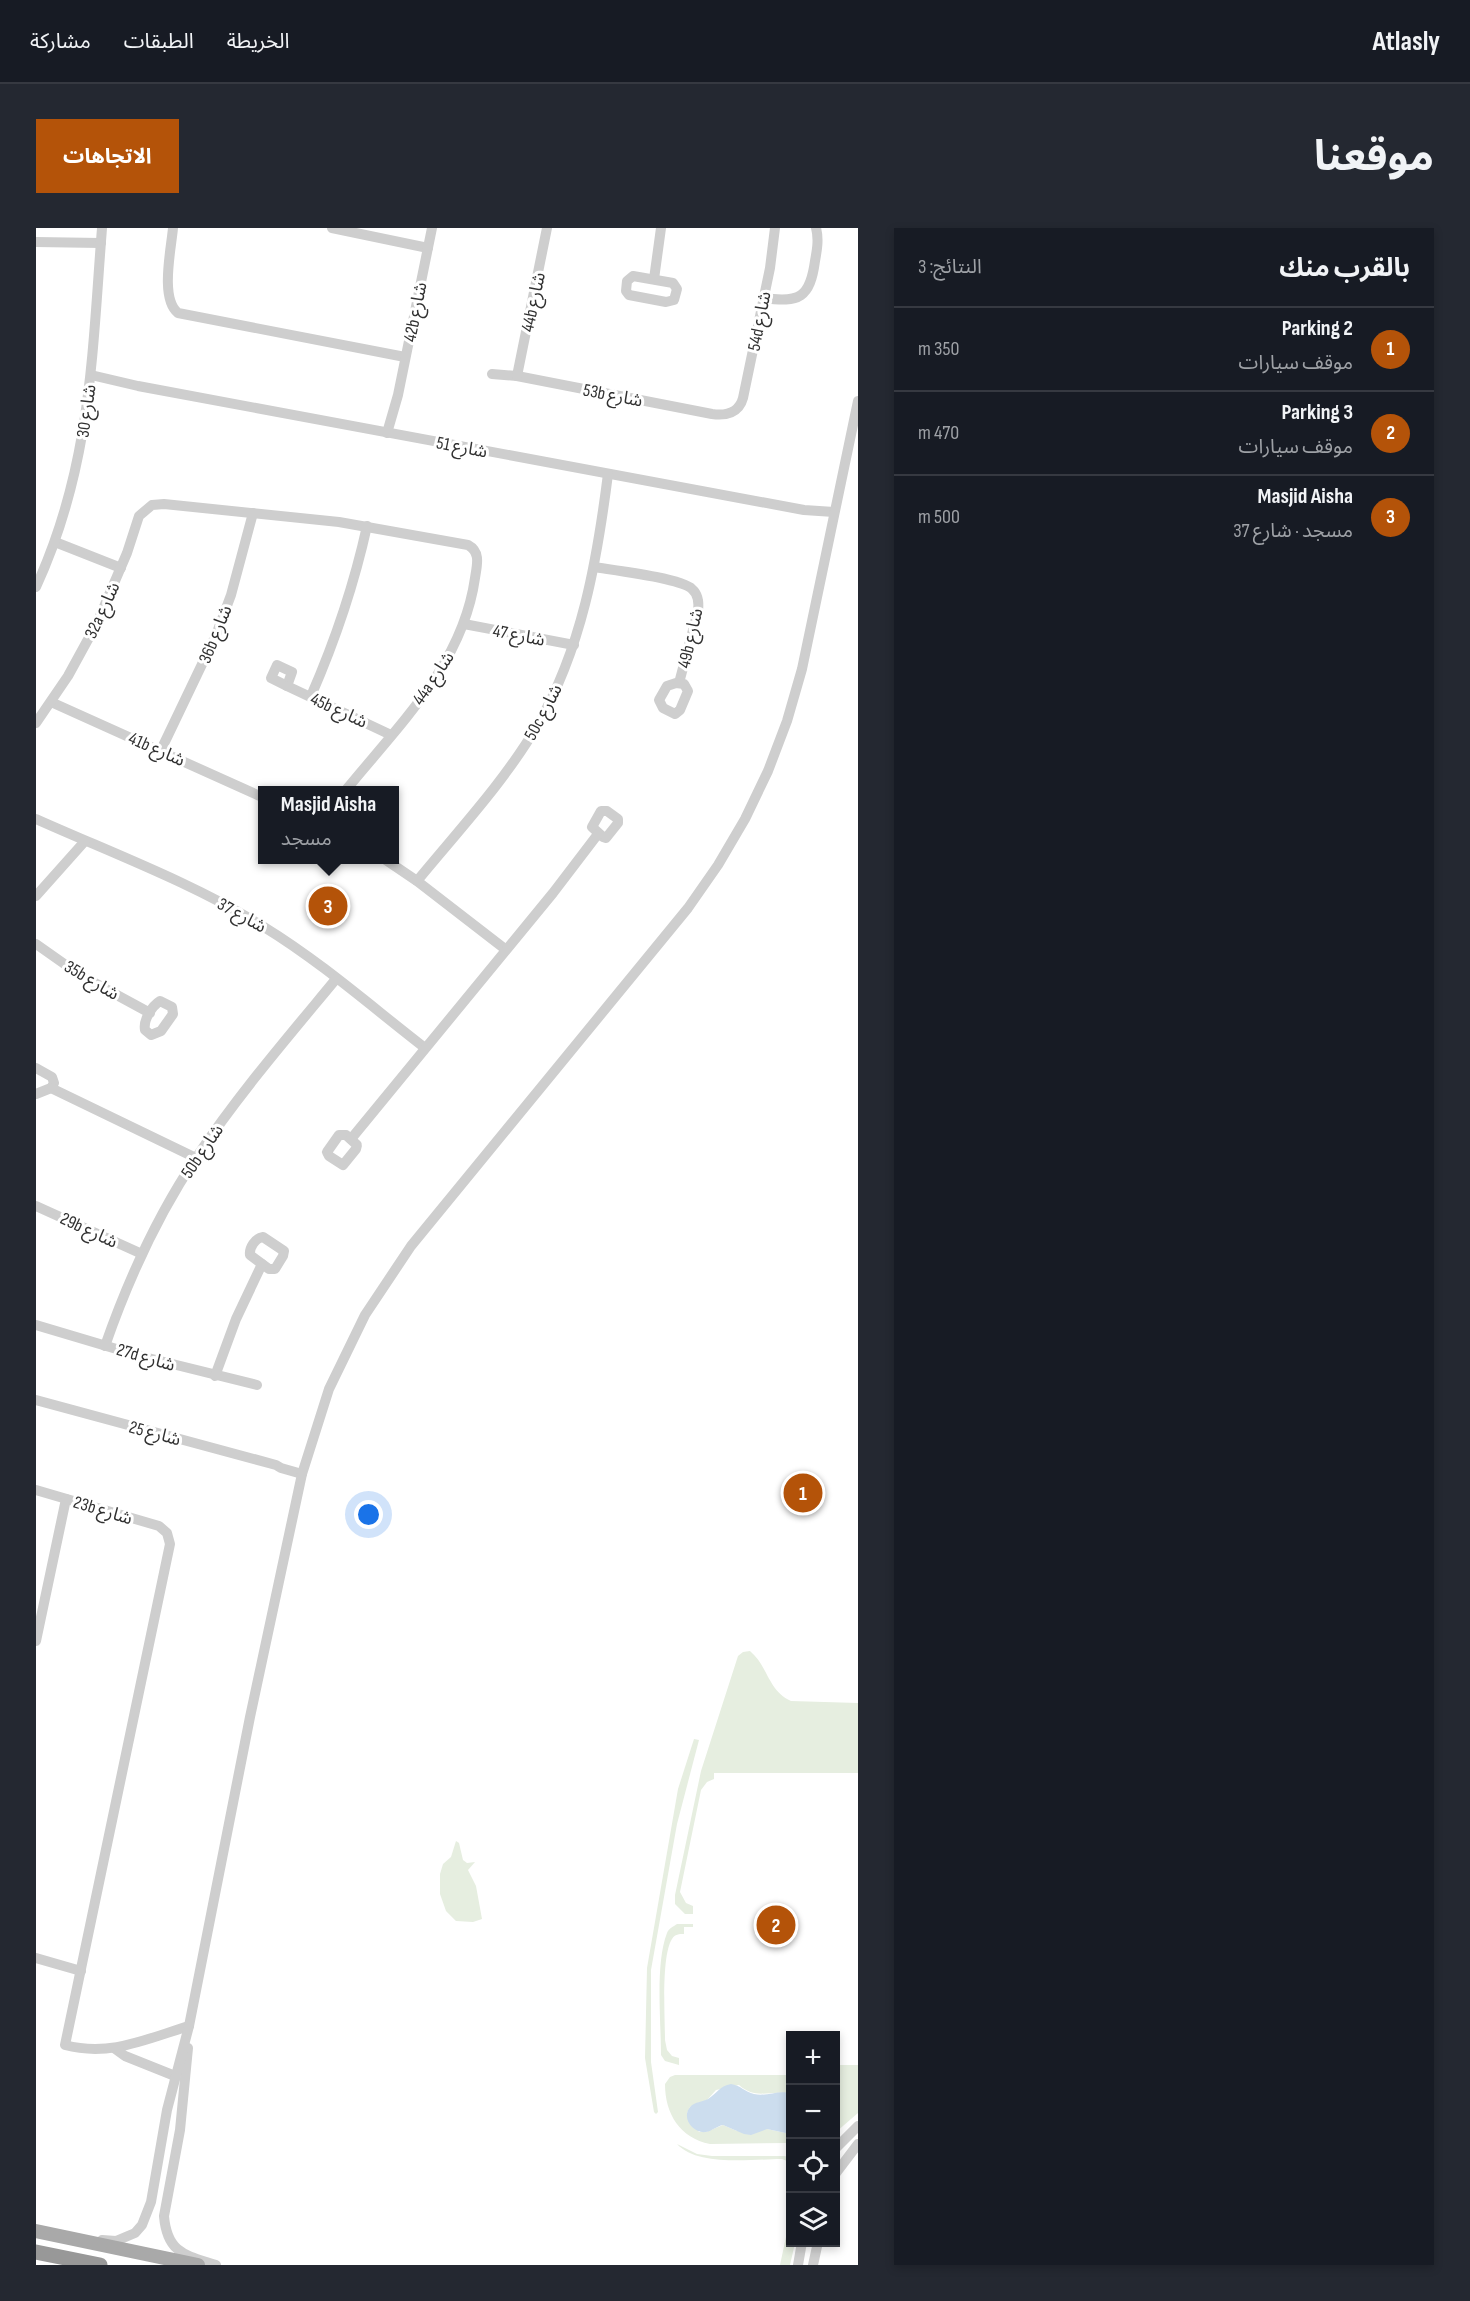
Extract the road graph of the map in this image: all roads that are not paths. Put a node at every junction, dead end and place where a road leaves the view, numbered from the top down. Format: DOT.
graph roads {
  1 [pos="102,228"];
  2 [pos="173,228"];
  3 [pos="332,228"];
  4 [pos="432,228"];
  5 [pos="547,228"];
  6 [pos="661,228"];
  7 [pos="775,228"];
  8 [pos="816,228"];
  9 [pos="36,242"];
  10 [pos="100,246"];
  11 [pos="428,248"];
  12 [pos="654,279"];
  13 [pos="764,298"];
  14 [pos="405,357"];
  15 [pos="492,374"];
  16 [pos="518,376"];
  17 [pos="91,378"];
  18 [pos="858,401"];
  19 [pos="734,411"];
  20 [pos="390,433"];
  21 [pos="611,475"];
  22 [pos="253,513"];
  23 [pos="834,515"];
  24 [pos="368,526"];
  25 [pos="55,542"];
  26 [pos="594,567"];
  27 [pos="121,568"];
  28 [pos="36,587"];
  29 [pos="464,624"];
  30 [pos="574,645"];
  31 [pos="680,683"];
  32 [pos="287,686"];
  33 [pos="311,696"];
  34 [pos="51,702"];
  35 [pos="36,723"];
  36 [pos="391,735"];
  37 [pos="160,750"];
  38 [pos="349,786"];
  39 [pos="258,795"];
  40 [pos="36,819"];
  41 [pos="598,834"];
  42 [pos="85,841"];
  43 [pos="392,864"];
  44 [pos="417,881"];
  45 [pos="36,896"];
  46 [pos="36,944"];
  47 [pos="505,949"];
  48 [pos="336,979"];
  49 [pos="150,1013"];
  50 [pos="425,1048"];
  51 [pos="36,1068"];
  52 [pos="51,1088"];
  53 [pos="36,1094"];
  54 [pos="351,1139"];
  55 [pos="196,1158"];
  56 [pos="36,1206"];
  57 [pos="142,1254"];
  58 [pos="262,1264"];
  59 [pos="36,1325"];
  60 [pos="105,1346"];
  61 [pos="215,1376"];
  62 [pos="257,1386"];
  63 [pos="36,1400"];
  64 [pos="302,1471"];
  65 [pos="36,1490"];
  66 [pos="66,1499"];
  67 [pos="39,1608"];
  68 [pos="36,1641"];
  69 [pos="36,1958"];
  70 [pos="81,1971"];
  71 [pos="189,2026"];
  72 [pos="114,2048"];
  73 [pos="175,2076"];
  74 [pos="858,2126"];
  75 [pos="840,2144"];
  76 [pos="858,2144"];
  77 [pos="840,2168"];
  78 [pos="36,2230"];
  79 [pos="67,2237"];
  80 [pos="801,2247"];
  81 [pos="817,2247"];
  82 [pos="36,2252"];
  83 [pos="100,2265"];
  84 [pos="198,2265"];
  85 [pos="216,2265"];
  86 [pos="798,2265"];
  87 [pos="813,2265"];
  1 -- 10 [label="street, شارع 30"];
  2 -- 14 [label="street"];
  3 -- 11 [label="street"];
  4 -- 11 [label="street, 42b شارع"];
  5 -- 16 [label="street, 44b شارع"];
  6 -- 12 [label="street"];
  7 -- 13 [label="street, 54d شارع"];
  8 -- 13 [label="street"];
  9 -- 10 [label="street"];
  10 -- 17 [label="street, شارع 30"];
  11 -- 14 [label="street, 42b شارع"];
  13 -- 19 [label="street, 54d شارع"];
  14 -- 20 [label="street, 42b شارع"];
  15 -- 16 [label="street, 53b شارع"];
  16 -- 19 [label="street, 53b شارع"];
  17 -- 20 [label="street, شارع 51"];
  17 -- 25 [label="street, شارع 30"];
  18 -- 23 [label="street"];
  20 -- 21 [label="street, شارع 51"];
  21 -- 23 [label="street, شارع 51"];
  21 -- 26 [label="street, 50c شارع"];
  22 -- 24 [label="street"];
  22 -- 27 [label="street, 32a شارع"];
  22 -- 37 [label="street, 36b شارع"];
  23 -- 64 [label="street"];
  24 -- 29 [label="street, 44a شارع"];
  24 -- 33 [label="street"];
  25 -- 27 [label="street"];
  25 -- 28 [label="street, شارع 30"];
  26 -- 30 [label="street, 50c شارع"];
  26 -- 31 [label="street, 49b شارع"];
  27 -- 34 [label="street, 32a شارع"];
  29 -- 30 [label="street, شارع 47"];
  29 -- 36 [label="street, 44a شارع"];
  30 -- 44 [label="street, 50c شارع"];
  32 -- 33 [label="street, 45b شارع"];
  33 -- 36 [label="street, 45b شارع"];
  34 -- 35 [label="street, 32a شارع"];
  34 -- 37 [label="street, 41b شارع"];
  36 -- 38 [label="street, 44a شارع"];
  37 -- 39 [label="street, 41b شارع"];
  40 -- 42 [label="street, شارع 37"];
  41 -- 47 [label="street"];
  42 -- 45 [label="street"];
  42 -- 48 [label="street, شارع 37"];
  43 -- 44 [label="street"];
  44 -- 47 [label="street"];
  46 -- 49 [label="street, 35b شارع"];
  47 -- 50 [label="street"];
  48 -- 50 [label="street, شارع 37"];
  48 -- 55 [label="street, 50b شارع"];
  50 -- 54 [label="street"];
  51 -- 52 [label="street"];
  52 -- 53 [label="street"];
  52 -- 55 [label="street"];
  55 -- 57 [label="street, 50b شارع"];
  56 -- 57 [label="street, 29b شارع"];
  57 -- 60 [label="street, 50b شارع"];
  58 -- 61 [label="street"];
  59 -- 60 [label="street, 27d شارع"];
  60 -- 61 [label="street, 27d شارع"];
  61 -- 62 [label="street, 27d شارع"];
  63 -- 64 [label="street, شارع 25"];
  64 -- 71 [label="street"];
  65 -- 66 [label="street, 23b شارع"];
  66 -- 67 [label="street"];
  66 -- 70 [label="street, 23b شارع"];
  67 -- 68 [label="street"];
  69 -- 70 [label="street"];
  70 -- 72 [label="street"];
  71 -- 72 [label="street"];
  71 -- 73 [label="street"];
  71 -- 85 [label="street"];
  72 -- 73 [label="street"];
  73 -- 79 [label="street"];
  74 -- 75 [label="street"];
  76 -- 77 [label="street"];
  78 -- 79 [label="main road"];
  79 -- 84 [label="main road"];
  80 -- 86 [label="street"];
  81 -- 87 [label="street"];
  82 -- 83 [label="highway"];
}
